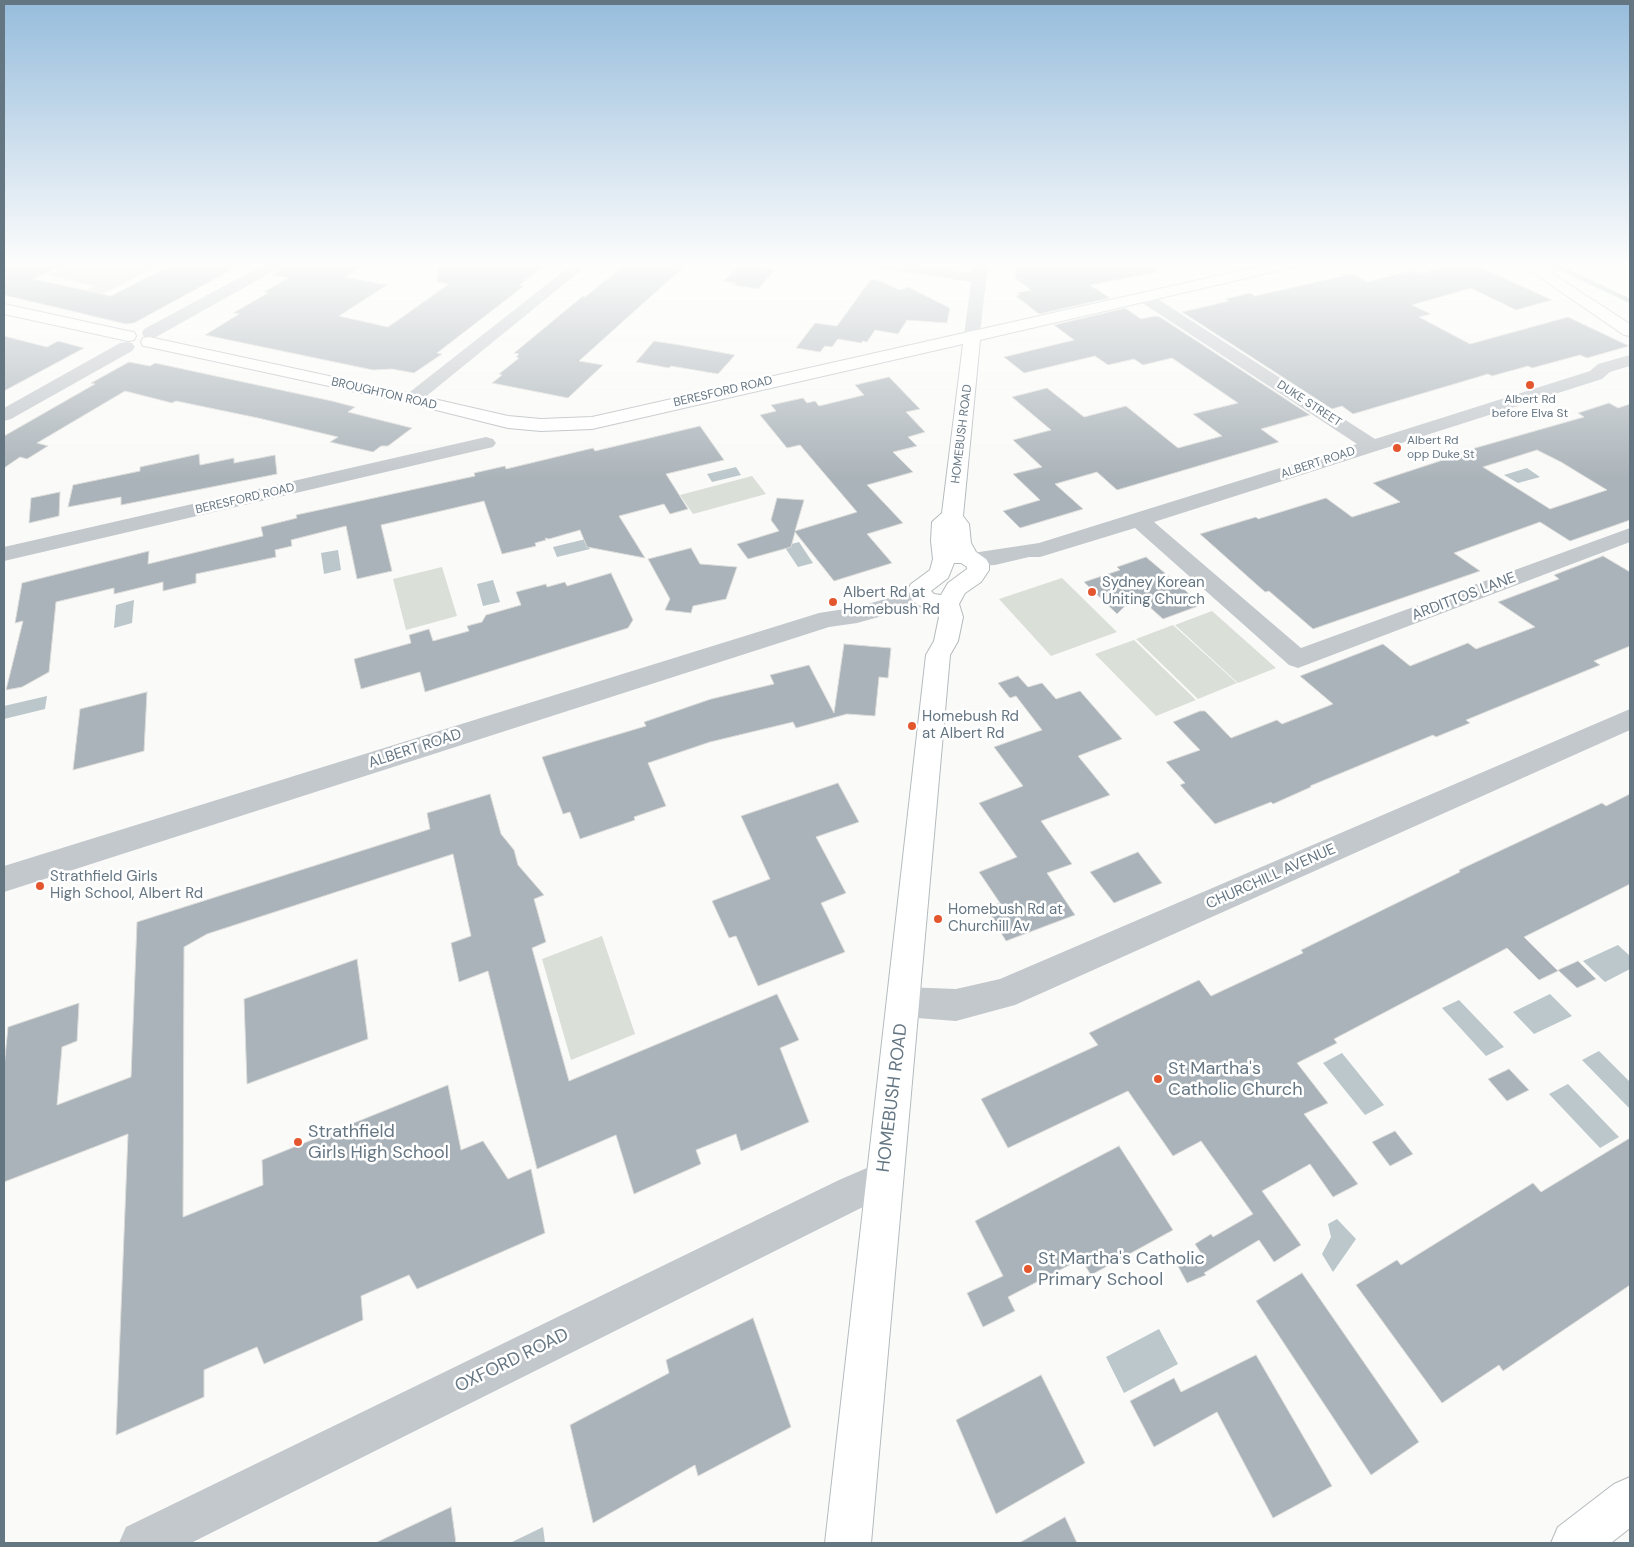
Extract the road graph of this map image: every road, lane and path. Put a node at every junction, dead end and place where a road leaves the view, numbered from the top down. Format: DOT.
graph roads {
  1 [pos="102,335"];
  2 [pos="155,335"];
  3 [pos="492,335"];
  4 [pos="972,335"];
  5 [pos="1203,335"];
  6 [pos="150,338"];
  7 [pos="127,342"];
  8 [pos="1630,360"];
  9 [pos="1596,375"];
  10 [pos="1630,379"];
  11 [pos="412,399"];
  12 [pos="4,415"];
  13 [pos="592,423"];
  14 [pos="486,443"];
  15 [pos="1373,446"];
  16 [pos="952,516"];
  17 [pos="1139,520"];
  18 [pos="1630,535"];
  19 [pos="4,554"];
  20 [pos="944,559"];
  21 [pos="973,563"];
  22 [pos="931,598"];
  23 [pos="1630,719"];
  24 [pos="4,879"];
  25 [pos="904,1002"];
  26 [pos="883,1180"];
  27 [pos="1630,1500"];
  28 [pos="142,1543"];
  29 [pos="848,1543"];
  30 [pos="1574,1543"];
  1 -- 7 [label="main road"];
  2 -- 6 [label="street"];
  3 -- 11 [label="street"];
  4 -- 13 [label="main road, BERESFORD ROAD"];
  4 -- 16 [label="main road, HOMEBUSH ROAD"];
  5 -- 15 [label="street, DUKE STREET"];
  6 -- 7 [label="main road"];
  6 -- 11 [label="main road, BROUGHTON ROAD"];
  7 -- 12 [label="street"];
  8 -- 9 [label="street, ALBERT ROAD"];
  9 -- 10 [label="street, ALBERT ROAD"];
  9 -- 15 [label="street, ALBERT ROAD"];
  11 -- 13 [label="main road, BROUGHTON ROAD"];
  14 -- 19 [label="street, BERESFORD ROAD"];
  15 -- 17 [label="street, ALBERT ROAD"];
  16 -- 20 [label="main road, HOMEBUSH ROAD"];
  16 -- 21 [label="main road, HOMEBUSH ROAD"];
  17 -- 18 [label="street, ARDITTOS LANE"];
  17 -- 21 [label="street, ALBERT ROAD"];
  20 -- 21 [label="main road"];
  20 -- 22 [label="main road"];
  21 -- 22 [label="main road"];
  22 -- 24 [label="street, ALBERT ROAD"];
  22 -- 25 [label="main road, HOMEBUSH ROAD"];
  23 -- 25 [label="street, CHURCHILL AVENUE"];
  25 -- 26 [label="main road, HOMEBUSH ROAD"];
  26 -- 28 [label="street, OXFORD ROAD"];
  26 -- 29 [label="main road, HOMEBUSH ROAD"];
  27 -- 30 [label="main road"];
}
